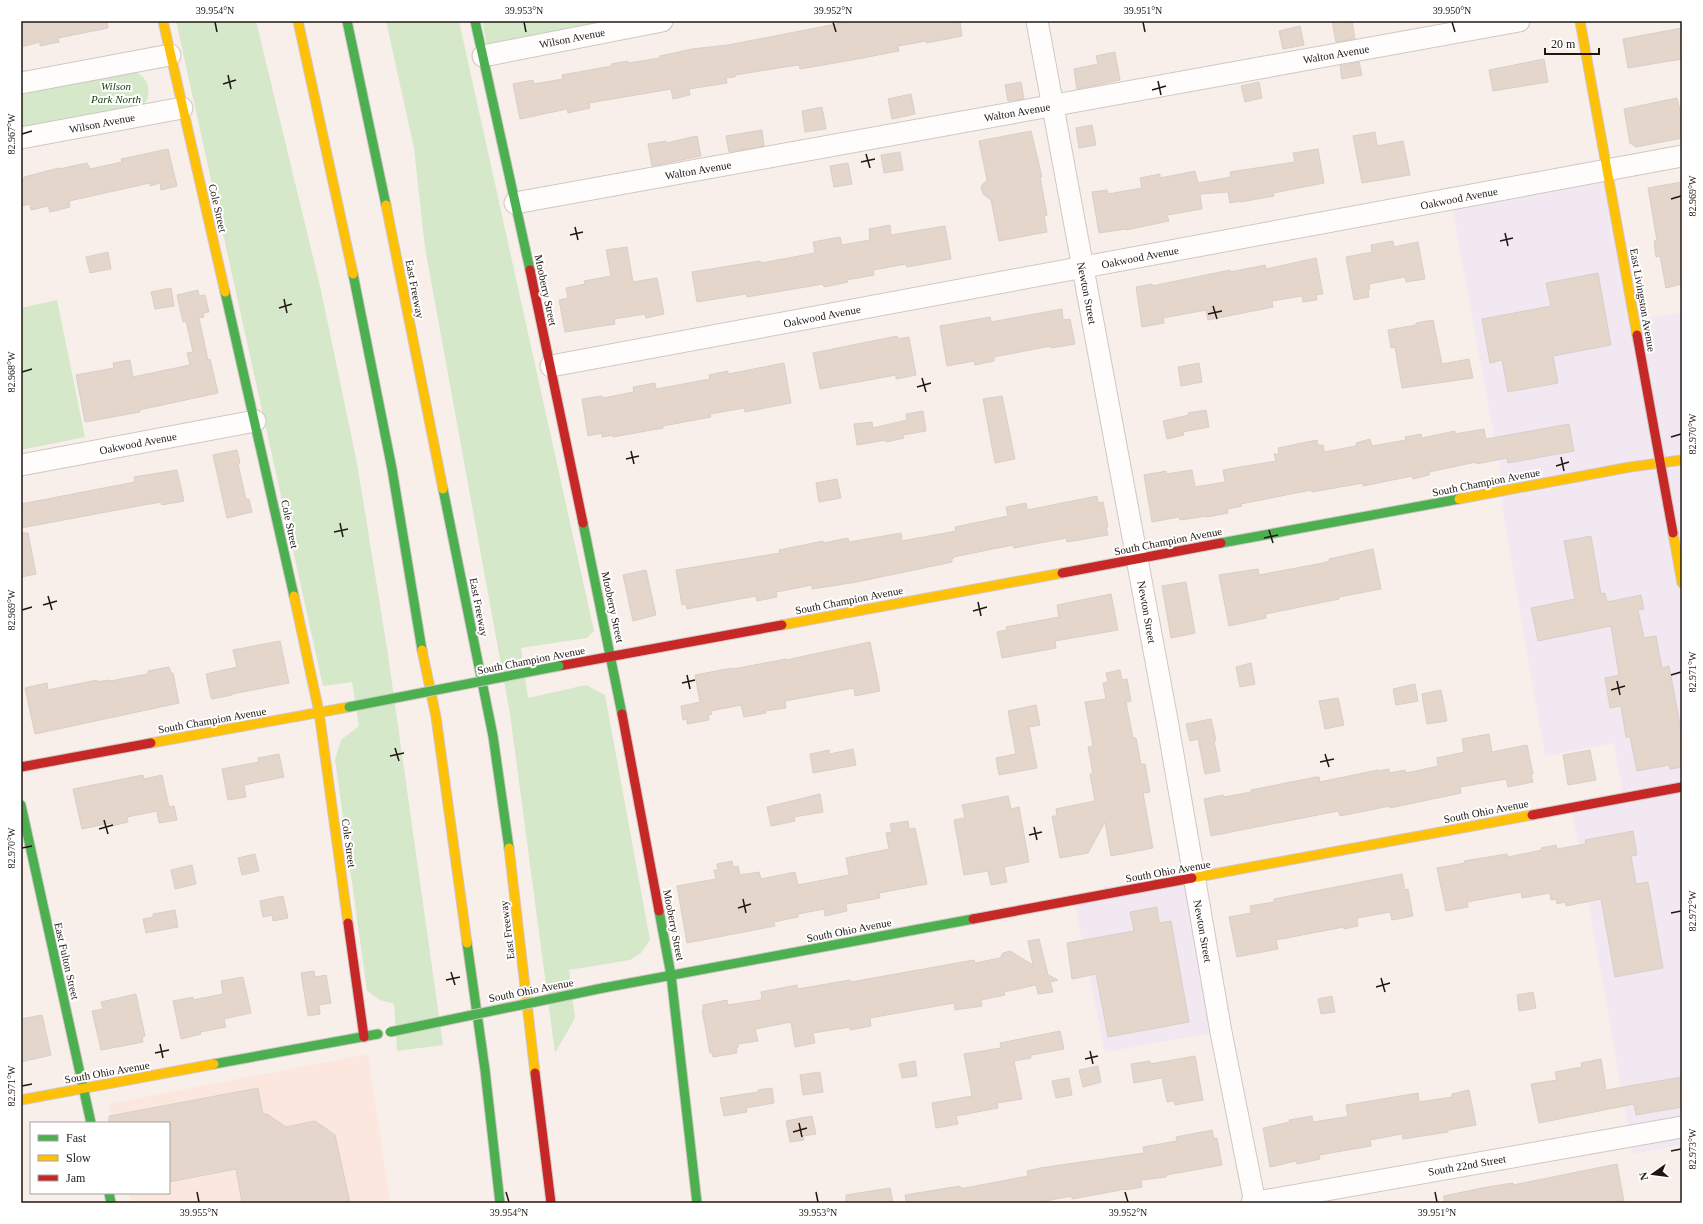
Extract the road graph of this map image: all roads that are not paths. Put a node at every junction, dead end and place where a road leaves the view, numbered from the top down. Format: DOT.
graph roads {
  1 [pos="163,21"];
  2 [pos="298,21"];
  3 [pos="347,21"];
  4 [pos="475,21"];
  5 [pos="662,21"];
  6 [pos="1037,21"];
  7 [pos="1518,21"];
  8 [pos="1580,21"];
  9 [pos="170,55"];
  10 [pos="483,56"];
  11 [pos="21,83"];
  12 [pos="1053,105"];
  13 [pos="182,108"];
  14 [pos="21,138"];
  15 [pos="1682,156"];
  16 [pos="1607,170"];
  17 [pos="515,203"];
  18 [pos="1082,267"];
  19 [pos="551,366"];
  20 [pos="255,421"];
  21 [pos="1682,460"];
  22 [pos="1660,463"];
  23 [pos="21,465"];
  24 [pos="1138,559"];
  25 [pos="1682,583"];
  26 [pos="612,656"];
  27 [pos="319,712"];
  28 [pos="21,767"];
  29 [pos="1682,787"];
  30 [pos="21,805"];
  31 [pos="1193,879"];
  32 [pos="671,975"];
  33 [pos="364,1037"];
  34 [pos="83,1088"];
  35 [pos="21,1100"];
  36 [pos="91,1122"];
  37 [pos="1682,1127"];
  38 [pos="500,1203"];
  39 [pos="551,1203"];
  40 [pos="697,1203"];
  41 [pos="1254,1203"];
  1 -- 9 [label="main road, Cole Street"];
  2 -- 38 [label="main road"];
  3 -- 39 [label="main road, East Freeway"];
  4 -- 10 [label="main road, Mooberry Street"];
  5 -- 10 [label="street, Wilson Avenue"];
  6 -- 12 [label="street, Newton Street"];
  7 -- 12 [label="street, Walton Avenue"];
  8 -- 16 [label="main road, East Livingston Avenue"];
  9 -- 11 [label="street"];
  9 -- 13 [label="main road, Cole Street"];
  10 -- 17 [label="main road, Mooberry Street"];
  12 -- 17 [label="street, Walton Avenue"];
  12 -- 18 [label="street, Newton Street"];
  13 -- 14 [label="street, Wilson Avenue"];
  13 -- 20 [label="main road, Cole Street"];
  15 -- 16 [label="street, Oakwood Avenue"];
  16 -- 18 [label="street, Oakwood Avenue"];
  16 -- 22 [label="main road, East Livingston Avenue"];
  17 -- 19 [label="main road, Mooberry Street"];
  18 -- 19 [label="street, Oakwood Avenue"];
  18 -- 24 [label="street, Newton Street"];
  19 -- 26 [label="main road, Mooberry Street"];
  20 -- 23 [label="street, Oakwood Avenue"];
  20 -- 27 [label="main road, Cole Street"];
  21 -- 22 [label="main road, South Champion Avenue"];
  22 -- 24 [label="main road, South Champion Avenue"];
  22 -- 25 [label="main road, East Livingston Avenue"];
  24 -- 26 [label="main road, South Champion Avenue"];
  24 -- 31 [label="street, Newton Street"];
  26 -- 27 [label="main road, South Champion Avenue, bridge"];
  26 -- 32 [label="main road, Mooberry Street"];
  27 -- 28 [label="main road, South Champion Avenue"];
  27 -- 33 [label="main road, Cole Street"];
  29 -- 31 [label="main road, South Ohio Avenue"];
  30 -- 34 [label="main road, East Fulton Street"];
  31 -- 32 [label="main road, South Ohio Avenue"];
  31 -- 41 [label="street, Newton Street"];
  32 -- 33 [label="main road, South Ohio Avenue, bridge"];
  32 -- 40 [label="main road, Mooberry Street"];
  33 -- 34 [label="main road, South Ohio Avenue"];
  34 -- 35 [label="main road, South Ohio Avenue"];
  34 -- 36 [label="main road, East Fulton Street"];
  37 -- 41 [label="street, South 22nd Street"];
}
